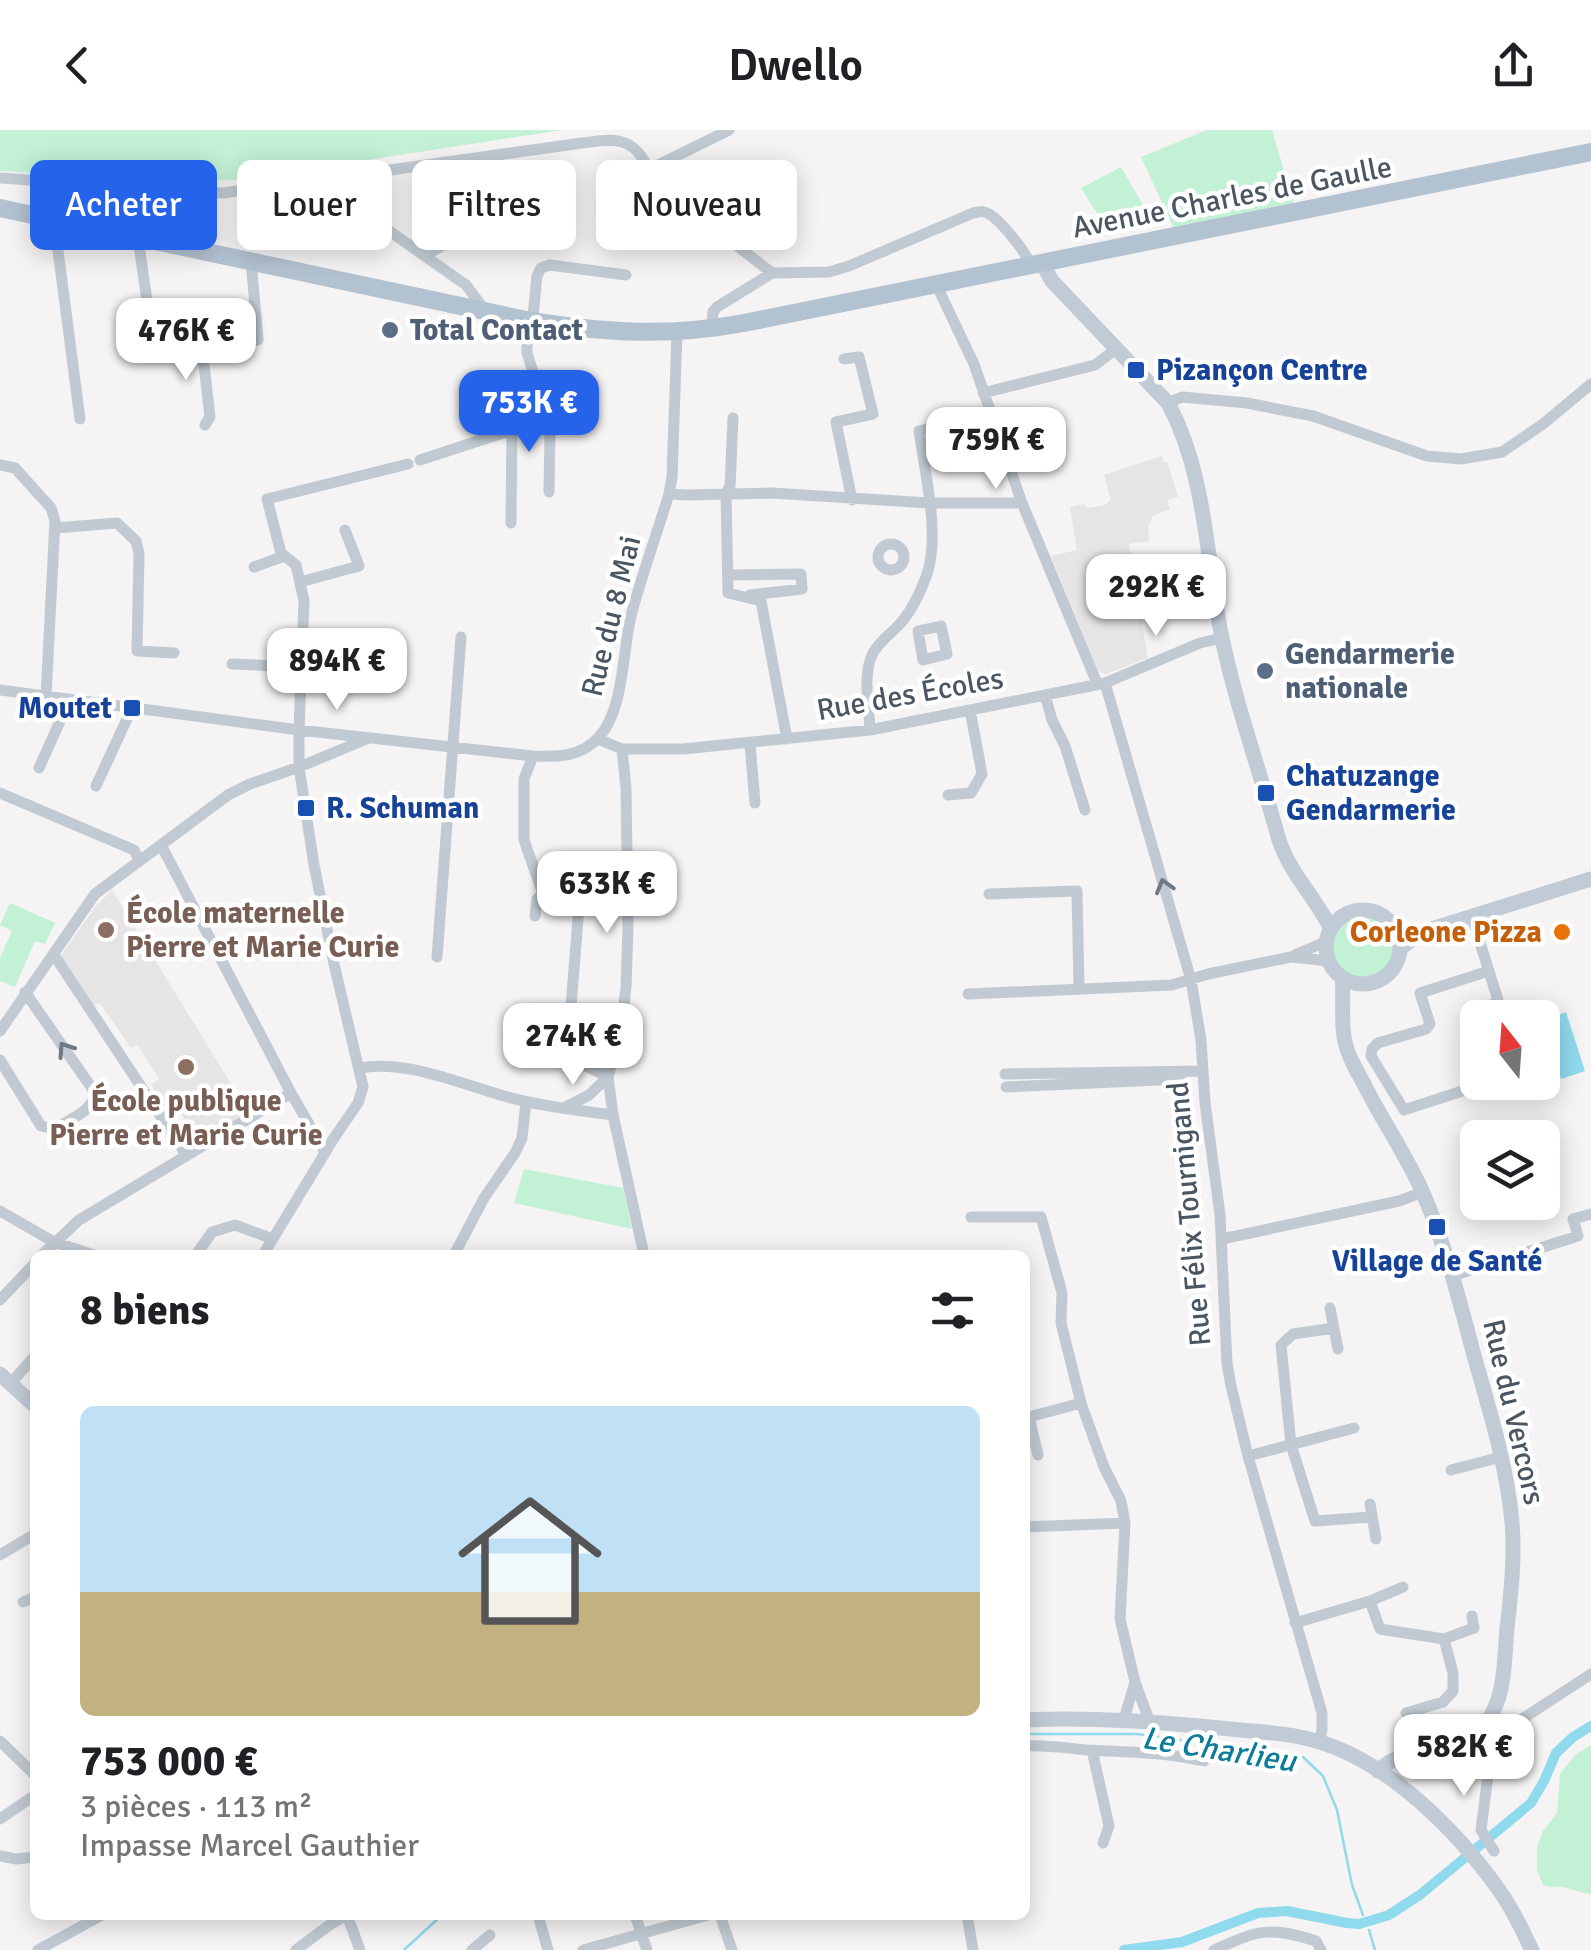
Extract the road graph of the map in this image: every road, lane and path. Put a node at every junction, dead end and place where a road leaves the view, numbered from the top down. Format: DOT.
graph roads {
  1 [pos="729,130"];
  2 [pos="1591,152"];
  3 [pos="644,160"];
  4 [pos="668,160"];
  5 [pos="392,170"];
  6 [pos="0,178"];
  7 [pos="237,190"];
  8 [pos="0,208"];
  9 [pos="30,215"];
  10 [pos="392,233"];
  11 [pos="58,250"];
  12 [pos="140,250"];
  13 [pos="196,250"];
  14 [pos="436,250"];
  15 [pos="742,250"];
  16 [pos="426,256"];
  17 [pos="253,262"];
  18 [pos="1036,264"];
  19 [pos="772,273"];
  20 [pos="626,275"];
  21 [pos="936,284"];
  22 [pos="480,311"];
  23 [pos="532,321"];
  24 [pos="712,329"];
  25 [pos="192,330"];
  26 [pos="677,332"];
  27 [pos="152,336"];
  28 [pos="202,347"];
  29 [pos="1116,348"];
  30 [pos="844,359"];
  31 [pos="1591,384"];
  32 [pos="983,393"];
  33 [pos="1168,403"];
  34 [pos="547,416"];
  35 [pos="80,418"];
  36 [pos="733,418"];
  37 [pos="205,425"];
  38 [pos="512,430"];
  39 [pos="922,451"];
  40 [pos="0,465"];
  41 [pos="548,492"];
  42 [pos="726,492"];
  43 [pos="669,494"];
  44 [pos="852,500"];
  45 [pos="930,503"];
  46 [pos="1022,503"];
  47 [pos="511,523"];
  48 [pos="55,528"];
  49 [pos="345,530"];
  50 [pos="284,556"];
  51 [pos="904,557"];
  52 [pos="930,557"];
  53 [pos="254,567"];
  54 [pos="728,575"];
  55 [pos="300,582"];
  56 [pos="739,596"];
  57 [pos="904,620"];
  58 [pos="918,631"];
  59 [pos="460,637"];
  60 [pos="1222,638"];
  61 [pos="174,653"];
  62 [pos="362,653"];
  63 [pos="232,664"];
  64 [pos="302,667"];
  65 [pos="1101,683"];
  66 [pos="0,690"];
  67 [pos="1045,695"];
  68 [pos="46,696"];
  69 [pos="70,700"];
  70 [pos="132,708"];
  71 [pos="970,710"];
  72 [pos="299,730"];
  73 [pos="870,730"];
  74 [pos="373,737"];
  75 [pos="598,738"];
  76 [pos="787,740"];
  77 [pos="750,744"];
  78 [pos="453,746"];
  79 [pos="622,748"];
  80 [pos="533,756"];
  81 [pos="300,767"];
  82 [pos="38,768"];
  83 [pos="96,786"];
  84 [pos="0,793"];
  85 [pos="948,795"];
  86 [pos="756,803"];
  87 [pos="1084,810"];
  88 [pos="160,845"];
  89 [pos="139,860"];
  90 [pos="1591,879"];
  91 [pos="1308,890"];
  92 [pos="543,894"];
  93 [pos="988,894"];
  94 [pos="1348,913"];
  95 [pos="535,916"];
  96 [pos="1472,917"];
  97 [pos="1394,926"];
  98 [pos="1434,928"];
  99 [pos="1329,935"];
  100 [pos="1400,949"];
  101 [pos="54,955"];
  102 [pos="437,957"];
  103 [pos="1291,957"];
  104 [pos="1329,961"];
  105 [pos="1488,971"];
  106 [pos="1342,977"];
  107 [pos="1191,980"];
  108 [pos="1364,984"];
  109 [pos="1079,988"];
  110 [pos="26,992"];
  111 [pos="968,994"];
  112 [pos="1498,1000"];
  113 [pos="1343,1020"];
  114 [pos="0,1031"];
  115 [pos="529,1047"];
  116 [pos="568,1056"];
  117 [pos="0,1060"];
  118 [pos="360,1068"];
  119 [pos="1203,1074"];
  120 [pos="608,1077"];
  121 [pos="1005,1081"];
  122 [pos="1386,1082"];
  123 [pos="1460,1092"];
  124 [pos="290,1093"];
  125 [pos="1368,1093"];
  126 [pos="526,1102"];
  127 [pos="564,1108"];
  128 [pos="614,1116"];
  129 [pos="326,1152"];
  130 [pos="187,1156"];
  131 [pos="1423,1192"];
  132 [pos="0,1211"];
  133 [pos="1591,1214"];
  134 [pos="971,1218"];
  135 [pos="273,1239"];
  136 [pos="1222,1240"];
  137 [pos="54,1242"];
  138 [pos="47,1250"];
  139 [pos="79,1250"];
  140 [pos="199,1250"];
  141 [pos="267,1250"];
  142 [pos="457,1250"];
  143 [pos="643,1250"];
  144 [pos="30,1267"];
  145 [pos="1452,1276"];
  146 [pos="0,1300"];
  147 [pos="1330,1308"];
  148 [pos="1334,1328"];
  149 [pos="1338,1349"];
  150 [pos="30,1360"];
  151 [pos="6,1378"];
  152 [pos="30,1401"];
  153 [pos="1081,1403"];
  154 [pos="1030,1417"];
  155 [pos="1030,1421"];
  156 [pos="1354,1428"];
  157 [pos="1291,1446"];
  158 [pos="1038,1455"];
  159 [pos="1248,1456"];
  160 [pos="1501,1457"];
  161 [pos="1451,1470"];
  162 [pos="1125,1523"];
  163 [pos="1030,1527"];
  164 [pos="30,1537"];
  165 [pos="1376,1539"];
  166 [pos="0,1555"];
  167 [pos="1404,1587"];
  168 [pos="1370,1601"];
  169 [pos="1472,1616"];
  170 [pos="1295,1623"];
  171 [pos="1444,1639"];
  172 [pos="1591,1674"];
  173 [pos="1134,1682"];
  174 [pos="1406,1713"];
  175 [pos="1124,1719"];
  176 [pos="1149,1720"];
  177 [pos="1030,1722"];
  178 [pos="1486,1723"];
  179 [pos="1059,1733"];
  180 [pos="0,1741"];
  181 [pos="1319,1742"];
  182 [pos="1030,1744"];
  183 [pos="1092,1750"];
  184 [pos="1419,1751"];
  185 [pos="1204,1760"];
  186 [pos="30,1769"];
  187 [pos="1378,1771"];
  188 [pos="1396,1784"];
  189 [pos="30,1799"];
  190 [pos="0,1820"];
  191 [pos="1103,1843"];
  192 [pos="1494,1851"];
  193 [pos="0,1856"];
  194 [pos="30,1858"];
  195 [pos="93,1920"];
  196 [pos="338,1920"];
  197 [pos="349,1920"];
  198 [pos="539,1920"];
  199 [pos="636,1920"];
  200 [pos="690,1920"];
  201 [pos="722,1920"];
  202 [pos="968,1920"];
  203 [pos="640,1934"];
  204 [pos="490,1936"];
  205 [pos="38,1950"];
  206 [pos="296,1950"];
  207 [pos="360,1950"];
  208 [pos="472,1950"];
  209 [pos="548,1950"];
  210 [pos="583,1950"];
  211 [pos="647,1950"];
  212 [pos="732,1950"];
  213 [pos="973,1950"];
  214 [pos="1214,1950"];
  215 [pos="1321,1950"];
  216 [pos="1532,1950"];
  1 -- 4 [label="street"];
  2 -- 18 [label="main road, Avenue Charles de Gaulle"];
  3 -- 5 [label="street"];
  6 -- 7 [label="street"];
  8 -- 9 [label="main road, Avenue Charles de Gaulle"];
  10 -- 16 [label="street"];
  11 -- 35 [label="street"];
  12 -- 27 [label="street"];
  13 -- 17 [label="main road, Avenue Charles de Gaulle"];
  14 -- 16 [label="street"];
  15 -- 19 [label="street"];
  16 -- 22 [label="street"];
  17 -- 22 [label="main road, Avenue Charles de Gaulle"];
  17 -- 28 [label="street"];
  18 -- 19 [label="street"];
  18 -- 21 [label="main road, Avenue Charles de Gaulle"];
  18 -- 29 [label="street"];
  19 -- 24 [label="street"];
  20 -- 23 [label="street"];
  21 -- 24 [label="main road, Avenue Charles de Gaulle"];
  21 -- 32 [label="street, Rue Félix Tournigand"];
  22 -- 23 [label="main road, Avenue Charles de Gaulle"];
  23 -- 26 [label="main road, Avenue Charles de Gaulle"];
  23 -- 34 [label="street"];
  24 -- 26 [label="main road, Avenue Charles de Gaulle"];
  25 -- 28 [label="street"];
  26 -- 43 [label="street, Rue du 8 Mai"];
  28 -- 37 [label="street"];
  29 -- 32 [label="street"];
  29 -- 33 [label="street"];
  30 -- 44 [label="street"];
  31 -- 33 [label="street"];
  32 -- 46 [label="street, Rue Félix Tournigand"];
  33 -- 60 [label="street"];
  34 -- 38 [label="street"];
  34 -- 41 [label="street"];
  36 -- 42 [label="street"];
  38 -- 47 [label="street"];
  38 -- 50 [label="street"];
  39 -- 45 [label="street"];
  40 -- 48 [label="street"];
  42 -- 43 [label="street"];
  42 -- 44 [label="street"];
  42 -- 54 [label="street"];
  43 -- 75 [label="street, Rue du 8 Mai"];
  44 -- 45 [label="street"];
  45 -- 46 [label="street"];
  45 -- 52 [label="street"];
  46 -- 65 [label="street, Rue Félix Tournigand"];
  48 -- 61 [label="street"];
  48 -- 68 [label="street"];
  49 -- 55 [label="street"];
  50 -- 53 [label="street"];
  50 -- 55 [label="street"];
  51 -- 52 [label="street"];
  52 -- 57 [label="street"];
  54 -- 56 [label="street"];
  54 -- 56 [label="street"];
  55 -- 64 [label="street"];
  56 -- 76 [label="street"];
  57 -- 58 [label="street"];
  57 -- 73 [label="street"];
  59 -- 78 [label="street"];
  60 -- 65 [label="street, Rue des Écoles"];
  60 -- 91 [label="street"];
  62 -- 64 [label="street"];
  63 -- 64 [label="street"];
  64 -- 72 [label="street"];
  65 -- 67 [label="street, Rue des Écoles"];
  107 -- 65 [label="street, Rue Félix Tournigand, one-way"];
  66 -- 68 [label="street, Rue du 8 Mai"];
  67 -- 71 [label="street, Rue des Écoles"];
  67 -- 87 [label="street"];
  68 -- 69 [label="street, Rue du 8 Mai"];
  69 -- 70 [label="street, Rue du 8 Mai"];
  69 -- 82 [label="street"];
  70 -- 72 [label="street, Rue du 8 Mai"];
  70 -- 83 [label="street"];
  71 -- 73 [label="street, Rue des Écoles"];
  71 -- 85 [label="street"];
  72 -- 74 [label="street, Rue du 8 Mai"];
  72 -- 81 [label="street"];
  73 -- 76 [label="street, Rue des Écoles"];
  74 -- 78 [label="street, Rue du 8 Mai"];
  74 -- 81 [label="street"];
  75 -- 79 [label="street, Rue des Écoles"];
  75 -- 80 [label="street, Rue du 8 Mai"];
  76 -- 77 [label="street, Rue des Écoles"];
  77 -- 79 [label="street, Rue des Écoles"];
  77 -- 86 [label="street"];
  78 -- 80 [label="street, Rue du 8 Mai"];
  78 -- 102 [label="street"];
  79 -- 120 [label="street"];
  80 -- 92 [label="street"];
  81 -- 88 [label="street"];
  81 -- 118 [label="street"];
  84 -- 89 [label="street"];
  88 -- 89 [label="street"];
  88 -- 124 [label="street"];
  89 -- 101 [label="street"];
  90 -- 96 [label="street"];
  91 -- 94 [label="street"];
  91 -- 99 [label="street"];
  92 -- 95 [label="street"];
  92 -- 116 [label="street"];
  93 -- 109 [label="street"];
  94 -- 97 [label="street"];
  94 -- 99 [label="street"];
  96 -- 98 [label="street"];
  96 -- 105 [label="street"];
  97 -- 98 [label="street"];
  97 -- 100 [label="street"];
  98 -- 100 [label="street"];
  99 -- 103 [label="street"];
  99 -- 104 [label="street"];
  100 -- 108 [label="street"];
  101 -- 110 [label="street"];
  101 -- 130 [label="street"];
  103 -- 104 [label="street"];
  103 -- 107 [label="street"];
  104 -- 106 [label="street"];
  105 -- 112 [label="street"];
  105 -- 122 [label="street"];
  106 -- 108 [label="street"];
  106 -- 113 [label="street, Rue du Vercors"];
  107 -- 109 [label="street"];
  107 -- 119 [label="street, Rue Félix Tournigand"];
  108 -- 113 [label="street"];
  109 -- 111 [label="street"];
  110 -- 114 [label="street"];
  117 -- 110 [label="street, one-way"];
  113 -- 125 [label="street, Rue du Vercors"];
  115 -- 116 [label="street"];
  116 -- 120 [label="street"];
  118 -- 126 [label="street"];
  118 -- 129 [label="street"];
  119 -- 121 [label="street"];
  119 -- 136 [label="street, Rue Félix Tournigand"];
  120 -- 127 [label="street"];
  120 -- 128 [label="street"];
  122 -- 123 [label="street"];
  122 -- 125 [label="street"];
  124 -- 129 [label="street"];
  124 -- 130 [label="street"];
  125 -- 131 [label="street, Rue du Vercors"];
  126 -- 127 [label="street"];
  126 -- 142 [label="street"];
  127 -- 128 [label="street"];
  128 -- 143 [label="street"];
  129 -- 135 [label="street"];
  130 -- 137 [label="street"];
  131 -- 136 [label="street"];
  131 -- 145 [label="street, Rue du Vercors"];
  132 -- 137 [label="street"];
  133 -- 145 [label="street"];
  134 -- 153 [label="street"];
  135 -- 140 [label="street"];
  135 -- 141 [label="street"];
  136 -- 159 [label="street, Rue Félix Tournigand"];
  137 -- 138 [label="street"];
  137 -- 139 [label="street"];
  144 -- 146 [label="street"];
  145 -- 160 [label="street, Rue du Vercors"];
  147 -- 148 [label="street"];
  148 -- 149 [label="street"];
  148 -- 157 [label="street"];
  150 -- 151 [label="street"];
  151 -- 152 [label="street"];
  153 -- 154 [label="street"];
  153 -- 162 [label="street"];
  155 -- 158 [label="street"];
  156 -- 157 [label="street"];
  157 -- 159 [label="street"];
  157 -- 165 [label="street"];
  159 -- 170 [label="street, Rue Félix Tournigand"];
  160 -- 161 [label="street"];
  160 -- 178 [label="street, Rue du Vercors"];
  162 -- 163 [label="street"];
  162 -- 173 [label="street"];
  164 -- 166 [label="street"];
  167 -- 168 [label="street"];
  168 -- 170 [label="street"];
  168 -- 171 [label="street"];
  169 -- 171 [label="street"];
  170 -- 181 [label="street, Rue Félix Tournigand"];
  171 -- 174 [label="street"];
  172 -- 178 [label="street"];
  173 -- 175 [label="street"];
  173 -- 176 [label="street"];
  175 -- 176 [label="street"];
  175 -- 179 [label="street"];
  176 -- 181 [label="street"];
  177 -- 179 [label="street"];
  178 -- 184 [label="street"];
  178 -- 192 [label="street"];
  179 -- 182 [label="street"];
  179 -- 183 [label="street"];
  180 -- 186 [label="street"];
  181 -- 187 [label="street"];
  183 -- 185 [label="street"];
  183 -- 191 [label="street"];
  184 -- 187 [label="street"];
  184 -- 188 [label="street"];
  187 -- 188 [label="street"];
  188 -- 216 [label="street"];
  189 -- 190 [label="street"];
  193 -- 194 [label="street"];
  195 -- 205 [label="street"];
  196 -- 206 [label="street"];
  197 -- 207 [label="street"];
  198 -- 209 [label="street"];
  199 -- 203 [label="street"];
  200 -- 203 [label="street"];
  201 -- 212 [label="street"];
  202 -- 213 [label="street"];
  203 -- 210 [label="street"];
  203 -- 211 [label="street"];
  204 -- 208 [label="street"];
  214 -- 215 [label="street"];
}
